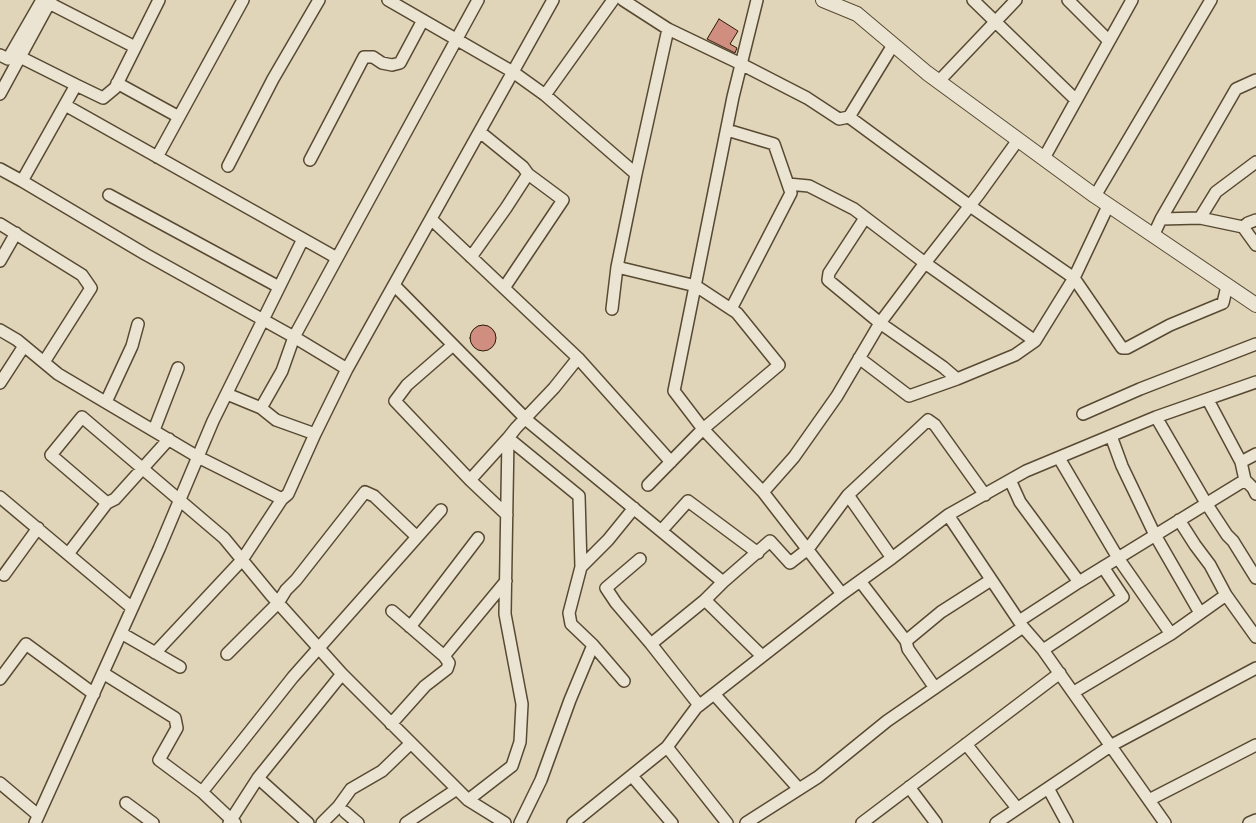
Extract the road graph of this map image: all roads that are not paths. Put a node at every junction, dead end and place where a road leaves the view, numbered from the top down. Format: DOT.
graph roads {
  1 [pos="159,0"];
  2 [pos="319,0"];
  3 [pos="478,0"];
  4 [pos="552,0"];
  5 [pos="613,0"];
  6 [pos="623,0"];
  7 [pos="757,0"];
  8 [pos="823,0"];
  9 [pos="973,0"];
  10 [pos="1016,0"];
  11 [pos="1068,0"];
  12 [pos="1132,0"];
  13 [pos="1211,0"];
  14 [pos="47,1"];
  15 [pos="241,1"];
  16 [pos="393,1"];
  17 [pos="423,20"];
  18 [pos="995,22"];
  19 [pos="668,29"];
  20 [pos="456,39"];
  21 [pos="1109,40"];
  22 [pos="893,45"];
  23 [pos="135,47"];
  24 [pos="0,55"];
  25 [pos="20,57"];
  26 [pos="741,64"];
  27 [pos="513,72"];
  28 [pos="1256,80"];
  29 [pos="939,81"];
  30 [pos="117,82"];
  31 [pos="76,85"];
  32 [pos="0,94"];
  33 [pos="545,95"];
  34 [pos="1076,100"];
  35 [pos="64,105"];
  36 [pos="179,117"];
  37 [pos="849,118"];
  38 [pos="727,130"];
  39 [pos="480,132"];
  40 [pos="1018,140"];
  41 [pos="157,157"];
  42 [pos="1044,158"];
  43 [pos="310,160"];
  44 [pos="1256,162"];
  45 [pos="228,166"];
  46 [pos="0,169"];
  47 [pos="528,174"];
  48 [pos="636,174"];
  49 [pos="22,180"];
  50 [pos="788,184"];
  51 [pos="110,194"];
  52 [pos="1095,196"];
  53 [pos="970,206"];
  54 [pos="1108,206"];
  55 [pos="866,218"];
  56 [pos="1200,218"];
  57 [pos="431,219"];
  58 [pos="1161,220"];
  59 [pos="1256,220"];
  60 [pos="0,224"];
  61 [pos="1243,227"];
  62 [pos="16,234"];
  63 [pos="1153,236"];
  64 [pos="303,238"];
  65 [pos="1256,245"];
  66 [pos="471,257"];
  67 [pos="337,258"];
  68 [pos="0,261"];
  69 [pos="924,262"];
  70 [pos="618,267"];
  71 [pos="1074,278"];
  72 [pos="394,285"];
  73 [pos="696,286"];
  74 [pos="1227,286"];
  75 [pos="279,287"];
  76 [pos="504,288"];
  77 [pos="1256,305"];
  78 [pos="612,309"];
  79 [pos="731,309"];
  80 [pos="264,320"];
  81 [pos="880,323"];
  82 [pos="138,324"];
  83 [pos="0,330"];
  84 [pos="294,337"];
  85 [pos="1035,341"];
  86 [pos="1256,344"];
  87 [pos="453,345"];
  88 [pos="24,346"];
  89 [pos="578,358"];
  90 [pos="859,358"];
  91 [pos="44,362"];
  92 [pos="178,368"];
  93 [pos="347,369"];
  94 [pos="957,379"];
  95 [pos="1256,382"];
  96 [pos="0,383"];
  97 [pos="227,394"];
  98 [pos="1208,400"];
  99 [pos="106,402"];
  100 [pos="261,408"];
  101 [pos="1083,414"];
  102 [pos="1156,417"];
  103 [pos="526,418"];
  104 [pos="703,429"];
  105 [pos="154,430"];
  106 [pos="315,434"];
  107 [pos="1111,436"];
  108 [pos="508,438"];
  109 [pos="169,439"];
  110 [pos="1256,454"];
  111 [pos="198,457"];
  112 [pos="1059,458"];
  113 [pos="671,462"];
  114 [pos="1241,462"];
  115 [pos="142,469"];
  116 [pos="470,480"];
  117 [pos="1010,480"];
  118 [pos="1245,480"];
  119 [pos="648,485"];
  120 [pos="763,492"];
  121 [pos="1256,494"];
  122 [pos="985,495"];
  123 [pos="848,496"];
  124 [pos="0,497"];
  125 [pos="282,499"];
  126 [pos="180,501"];
  127 [pos="107,503"];
  128 [pos="1206,504"];
  129 [pos="634,508"];
  130 [pos="441,510"];
  131 [pos="507,515"];
  132 [pos="948,515"];
  133 [pos="1179,520"];
  134 [pos="38,528"];
  135 [pos="661,531"];
  136 [pos="1155,535"];
  137 [pos="417,537"];
  138 [pos="478,538"];
  139 [pos="808,550"];
  140 [pos="758,553"];
  141 [pos="68,554"];
  142 [pos="892,558"];
  143 [pos="1118,558"];
  144 [pos="640,559"];
  145 [pos="242,560"];
  146 [pos="581,567"];
  147 [pos="1103,567"];
  148 [pos="4,575"];
  149 [pos="1256,578"];
  150 [pos="991,580"];
  151 [pos="506,581"];
  152 [pos="860,581"];
  153 [pos="723,582"];
  154 [pos="1079,582"];
  155 [pos="842,594"];
  156 [pos="1226,595"];
  157 [pos="705,600"];
  158 [pos="278,603"];
  159 [pos="132,608"];
  160 [pos="392,611"];
  161 [pos="1200,613"];
  162 [pos="1021,624"];
  163 [pos="410,627"];
  164 [pos="121,633"];
  165 [pos="1172,634"];
  166 [pos="1256,638"];
  167 [pos="906,641"];
  168 [pos="651,644"];
  169 [pos="593,645"];
  170 [pos="319,648"];
  171 [pos="1043,650"];
  172 [pos="155,653"];
  173 [pos="227,654"];
  174 [pos="444,656"];
  175 [pos="762,656"];
  176 [pos="180,667"];
  177 [pos="1256,668"];
  178 [pos="103,673"];
  179 [pos="1060,673"];
  180 [pos="342,674"];
  181 [pos="0,679"];
  182 [pos="624,680"];
  183 [pos="935,688"];
  184 [pos="1074,692"];
  185 [pos="94,694"];
  186 [pos="714,694"];
  187 [pos="699,705"];
  188 [pos="391,724"];
  189 [pos="410,744"];
  190 [pos="966,744"];
  191 [pos="1112,745"];
  192 [pos="1256,746"];
  193 [pos="667,747"];
  194 [pos="632,776"];
  195 [pos="258,778"];
  196 [pos="0,783"];
  197 [pos="910,787"];
  198 [pos="1048,788"];
  199 [pos="457,789"];
  200 [pos="799,789"];
  201 [pos="202,792"];
  202 [pos="468,800"];
  203 [pos="1149,800"];
  204 [pos="126,803"];
  205 [pos="1017,808"];
  206 [pos="345,812"];
  207 [pos="37,819"];
  208 [pos="1256,820"];
  209 [pos="232,822"];
  210 [pos="867,822"];
  211 [pos="153,823"];
  212 [pos="308,823"];
  213 [pos="322,823"];
  214 [pos="358,823"];
  215 [pos="406,823"];
  216 [pos="505,823"];
  217 [pos="520,823"];
  218 [pos="573,823"];
  219 [pos="672,823"];
  220 [pos="727,823"];
  221 [pos="746,823"];
  222 [pos="936,823"];
  223 [pos="996,823"];
  224 [pos="1067,823"];
  225 [pos="1165,823"];
  226 [pos="1249,823"];
  1 -- 23 [label="street"];
  2 -- 45 [label="street"];
  3 -- 20 [label="street"];
  4 -- 27 [label="street"];
  5 -- 33 [label="street"];
  6 -- 19 [label="street"];
  7 -- 26 [label="street"];
  8 -- 22 [label="street"];
  9 -- 18 [label="street"];
  10 -- 18 [label="street"];
  11 -- 21 [label="street"];
  12 -- 21 [label="street"];
  13 -- 52 [label="street"];
  14 -- 23 [label="street"];
  14 -- 24 [label="street"];
  14 -- 25 [label="street"];
  15 -- 36 [label="street"];
  16 -- 17 [label="street"];
  17 -- 20 [label="street"];
  17 -- 43 [label="street"];
  18 -- 29 [label="street"];
  18 -- 34 [label="street"];
  19 -- 26 [label="street"];
  19 -- 48 [label="street"];
  20 -- 27 [label="street"];
  20 -- 67 [label="street"];
  21 -- 34 [label="street"];
  22 -- 29 [label="street"];
  22 -- 37 [label="street"];
  23 -- 30 [label="street"];
  25 -- 31 [label="street"];
  25 -- 32 [label="street"];
  26 -- 37 [label="street"];
  26 -- 38 [label="street"];
  27 -- 33 [label="street"];
  27 -- 39 [label="street"];
  28 -- 58 [label="street"];
  29 -- 40 [label="street"];
  30 -- 31 [label="street"];
  30 -- 36 [label="street"];
  31 -- 35 [label="street"];
  33 -- 48 [label="street"];
  34 -- 42 [label="street"];
  35 -- 41 [label="street"];
  35 -- 49 [label="street"];
  36 -- 41 [label="street"];
  37 -- 53 [label="street"];
  38 -- 50 [label="street"];
  38 -- 73 [label="street"];
  39 -- 47 [label="street"];
  39 -- 57 [label="street"];
  40 -- 42 [label="street"];
  40 -- 53 [label="street"];
  41 -- 64 [label="street"];
  42 -- 52 [label="street"];
  44 -- 56 [label="street"];
  46 -- 49 [label="street"];
  47 -- 66 [label="street"];
  47 -- 76 [label="street"];
  48 -- 70 [label="street"];
  49 -- 80 [label="street"];
  50 -- 55 [label="street"];
  50 -- 79 [label="street"];
  51 -- 75 [label="street"];
  52 -- 54 [label="street"];
  53 -- 69 [label="street"];
  53 -- 71 [label="street"];
  54 -- 63 [label="street"];
  54 -- 71 [label="street"];
  55 -- 69 [label="street"];
  55 -- 81 [label="street"];
  56 -- 58 [label="street"];
  56 -- 61 [label="street"];
  57 -- 66 [label="street"];
  57 -- 72 [label="street"];
  58 -- 63 [label="street"];
  59 -- 61 [label="street"];
  60 -- 62 [label="street"];
  61 -- 65 [label="street"];
  62 -- 68 [label="street"];
  62 -- 91 [label="street"];
  63 -- 74 [label="street"];
  64 -- 67 [label="street"];
  64 -- 75 [label="street"];
  66 -- 76 [label="street"];
  67 -- 84 [label="street"];
  69 -- 81 [label="street"];
  69 -- 85 [label="street"];
  70 -- 73 [label="street"];
  70 -- 78 [label="street"];
  71 -- 74 [label="street"];
  71 -- 85 [label="street"];
  72 -- 87 [label="street"];
  72 -- 93 [label="street"];
  73 -- 79 [label="street"];
  73 -- 104 [label="street"];
  74 -- 77 [label="street"];
  75 -- 80 [label="street"];
  76 -- 89 [label="street"];
  79 -- 104 [label="street"];
  80 -- 84 [label="street"];
  80 -- 97 [label="street"];
  81 -- 90 [label="street"];
  81 -- 94 [label="street"];
  82 -- 99 [label="street"];
  83 -- 88 [label="street"];
  84 -- 93 [label="street"];
  84 -- 100 [label="street"];
  85 -- 94 [label="street"];
  86 -- 101 [label="street"];
  87 -- 103 [label="street"];
  87 -- 116 [label="street"];
  88 -- 91 [label="street"];
  88 -- 96 [label="street"];
  89 -- 103 [label="street"];
  89 -- 113 [label="street"];
  90 -- 94 [label="street"];
  90 -- 120 [label="street"];
  91 -- 99 [label="street"];
  92 -- 105 [label="street"];
  93 -- 106 [label="street"];
  95 -- 98 [label="street"];
  97 -- 100 [label="street"];
  97 -- 111 [label="street"];
  98 -- 102 [label="street"];
  98 -- 114 [label="street"];
  99 -- 105 [label="street"];
  100 -- 106 [label="street"];
  102 -- 107 [label="street"];
  102 -- 128 [label="street"];
  103 -- 108 [label="street"];
  103 -- 129 [label="street"];
  104 -- 113 [label="street"];
  104 -- 120 [label="street"];
  105 -- 109 [label="street"];
  106 -- 125 [label="street"];
  107 -- 112 [label="street"];
  107 -- 136 [label="street"];
  108 -- 116 [label="street"];
  108 -- 131 [label="street"];
  108 -- 146 [label="street"];
  109 -- 111 [label="street"];
  109 -- 115 [label="street"];
  110 -- 114 [label="street"];
  111 -- 125 [label="street"];
  111 -- 126 [label="street"];
  112 -- 117 [label="street"];
  112 -- 143 [label="street"];
  113 -- 119 [label="street"];
  114 -- 118 [label="street"];
  115 -- 126 [label="street"];
  115 -- 127 [label="street"];
  115 -- 127 [label="street"];
  116 -- 131 [label="street"];
  117 -- 122 [label="street"];
  117 -- 154 [label="street"];
  118 -- 121 [label="street"];
  118 -- 128 [label="street"];
  120 -- 139 [label="street"];
  122 -- 123 [label="street"];
  122 -- 132 [label="street"];
  123 -- 139 [label="street"];
  123 -- 142 [label="street"];
  124 -- 134 [label="street"];
  125 -- 145 [label="street"];
  126 -- 145 [label="street"];
  126 -- 159 [label="street"];
  127 -- 141 [label="street"];
  128 -- 133 [label="street"];
  128 -- 149 [label="street"];
  129 -- 135 [label="street"];
  129 -- 146 [label="street"];
  130 -- 137 [label="street"];
  131 -- 151 [label="street"];
  132 -- 142 [label="street"];
  132 -- 150 [label="street"];
  133 -- 136 [label="street"];
  133 -- 156 [label="street"];
  134 -- 141 [label="street"];
  134 -- 148 [label="street"];
  135 -- 140 [label="street"];
  135 -- 153 [label="street"];
  136 -- 143 [label="street"];
  136 -- 161 [label="street"];
  137 -- 158 [label="street"];
  137 -- 170 [label="street"];
  138 -- 163 [label="street"];
  139 -- 140 [label="street"];
  139 -- 155 [label="street"];
  140 -- 153 [label="street"];
  141 -- 159 [label="street"];
  142 -- 152 [label="street"];
  143 -- 147 [label="street"];
  143 -- 165 [label="street"];
  144 -- 168 [label="street"];
  145 -- 158 [label="street"];
  145 -- 172 [label="street"];
  146 -- 169 [label="street"];
  147 -- 154 [label="street"];
  147 -- 171 [label="street"];
  150 -- 162 [label="street"];
  150 -- 167 [label="street"];
  151 -- 174 [label="street"];
  151 -- 202 [label="street"];
  152 -- 155 [label="street"];
  152 -- 167 [label="street"];
  153 -- 157 [label="street"];
  154 -- 162 [label="street"];
  155 -- 175 [label="street"];
  156 -- 161 [label="street"];
  156 -- 166 [label="street"];
  157 -- 168 [label="street"];
  157 -- 175 [label="street"];
  158 -- 170 [label="street"];
  158 -- 173 [label="street"];
  159 -- 164 [label="street"];
  160 -- 163 [label="street"];
  161 -- 165 [label="street"];
  162 -- 171 [label="street"];
  162 -- 183 [label="street"];
  163 -- 174 [label="street"];
  164 -- 172 [label="street"];
  164 -- 178 [label="street"];
  165 -- 184 [label="street"];
  167 -- 183 [label="street"];
  168 -- 187 [label="street"];
  169 -- 182 [label="street"];
  169 -- 217 [label="street"];
  170 -- 180 [label="street"];
  170 -- 201 [label="street"];
  171 -- 179 [label="street"];
  172 -- 176 [label="street"];
  174 -- 188 [label="street"];
  175 -- 186 [label="street"];
  177 -- 191 [label="street"];
  178 -- 185 [label="street"];
  178 -- 201 [label="street"];
  179 -- 184 [label="street"];
  179 -- 190 [label="street"];
  180 -- 188 [label="street"];
  180 -- 195 [label="street"];
  181 -- 185 [label="street"];
  183 -- 200 [label="street"];
  184 -- 191 [label="street"];
  185 -- 207 [label="street"];
  186 -- 187 [label="street"];
  186 -- 200 [label="street"];
  187 -- 193 [label="street"];
  188 -- 189 [label="street"];
  189 -- 199 [label="street"];
  189 -- 213 [label="street"];
  190 -- 197 [label="street"];
  190 -- 205 [label="street"];
  191 -- 198 [label="street"];
  191 -- 203 [label="street"];
  192 -- 203 [label="street"];
  193 -- 194 [label="street"];
  193 -- 220 [label="street"];
  194 -- 218 [label="street"];
  194 -- 219 [label="street"];
  195 -- 209 [label="street"];
  195 -- 212 [label="street"];
  196 -- 207 [label="street"];
  197 -- 210 [label="street"];
  197 -- 222 [label="street"];
  198 -- 205 [label="street"];
  198 -- 224 [label="street"];
  199 -- 202 [label="street"];
  199 -- 215 [label="street"];
  200 -- 221 [label="street"];
  201 -- 209 [label="street"];
  202 -- 216 [label="street"];
  203 -- 225 [label="street"];
  204 -- 211 [label="street"];
  205 -- 223 [label="street"];
  206 -- 214 [label="street"];
  208 -- 226 [label="street"];
}
